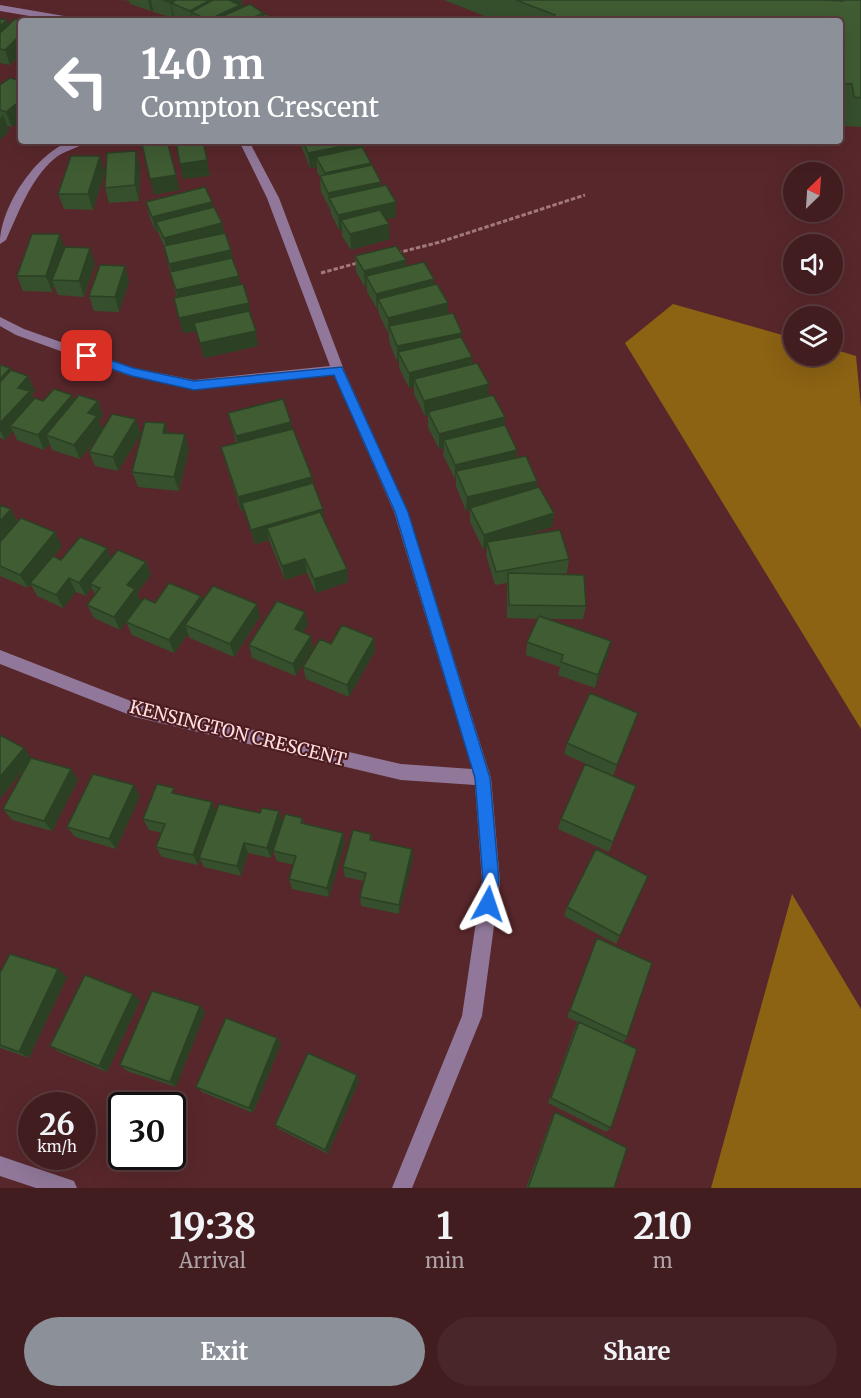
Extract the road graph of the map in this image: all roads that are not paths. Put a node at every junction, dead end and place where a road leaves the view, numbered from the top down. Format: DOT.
graph roads {
  1 [pos="0,8"];
  2 [pos="58,18"];
  3 [pos="71,144"];
  4 [pos="246,144"];
  5 [pos="0,240"];
  6 [pos="0,321"];
  7 [pos="338,370"];
  8 [pos="0,657"];
  9 [pos="483,778"];
  10 [pos="0,1166"];
  11 [pos="67,1188"];
  12 [pos="402,1188"];
  1 -- 2 [label="street"];
  3 -- 5 [label="street"];
  4 -- 7 [label="street"];
  6 -- 7 [label="street"];
  7 -- 9 [label="street"];
  8 -- 9 [label="street, KENSINGTON CRESCENT"];
  9 -- 12 [label="street"];
  10 -- 11 [label="street"];
}
